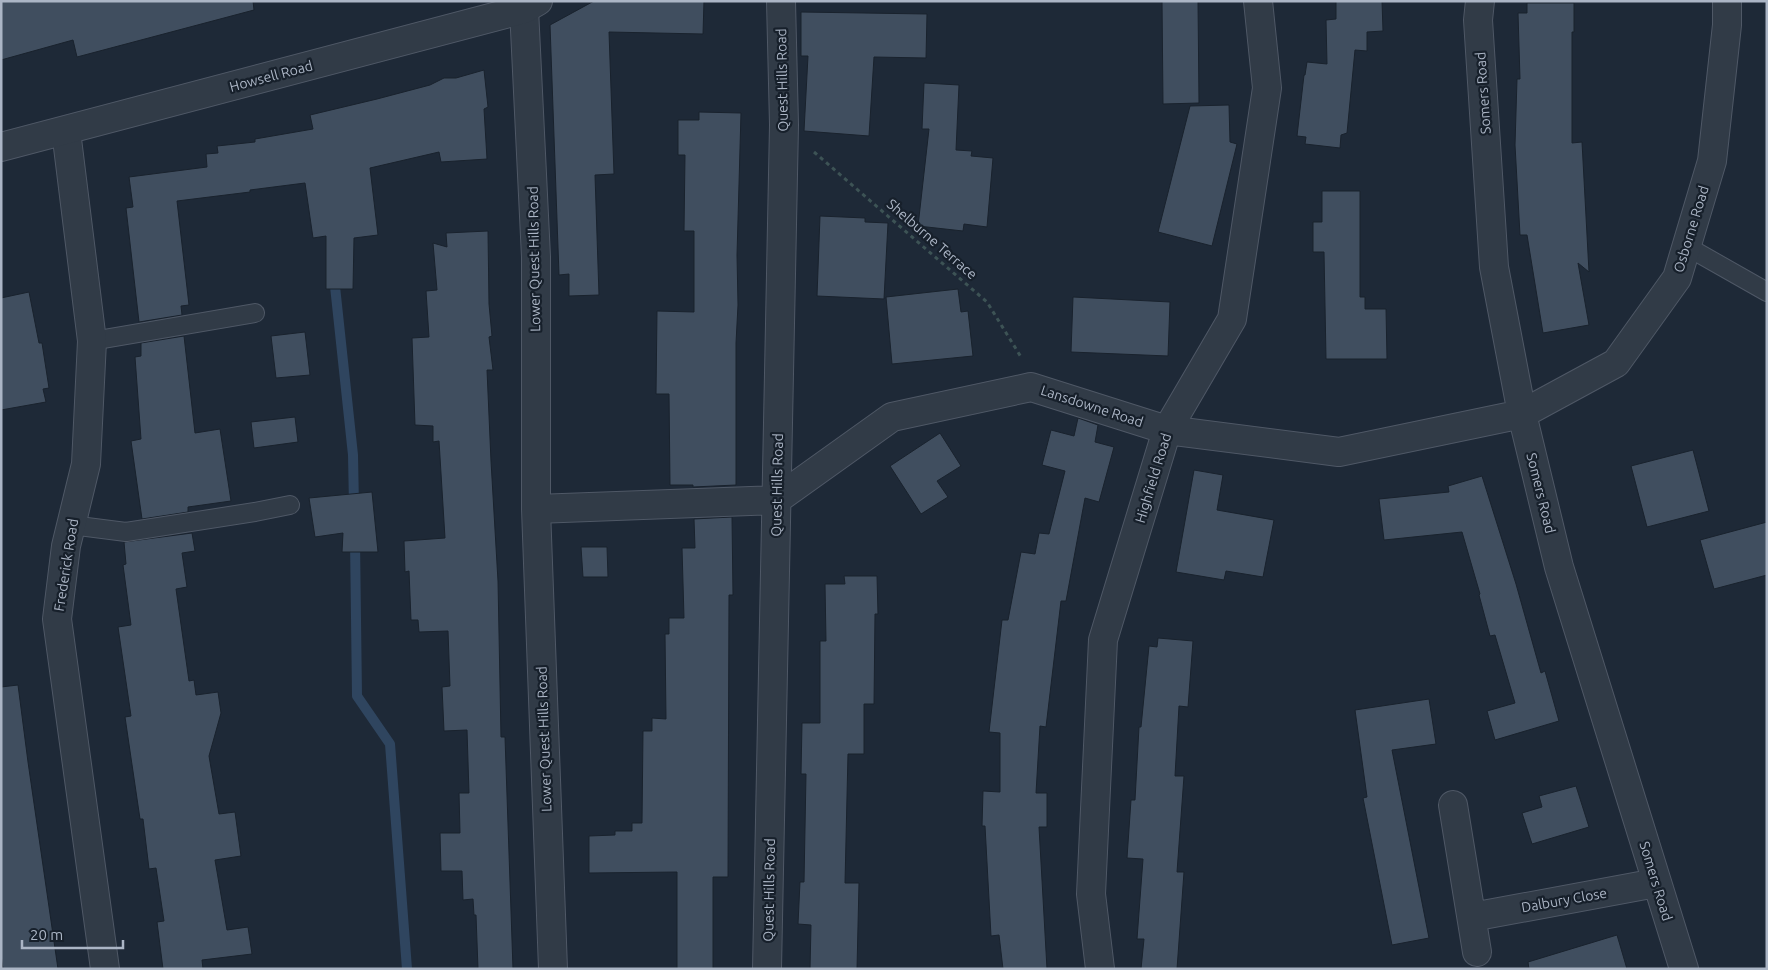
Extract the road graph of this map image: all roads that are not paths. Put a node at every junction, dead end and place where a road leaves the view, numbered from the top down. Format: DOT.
graph roads {
  1 [pos="781,1"];
  2 [pos="1258,1"];
  3 [pos="1480,1"];
  4 [pos="1727,1"];
  5 [pos="531,5"];
  6 [pos="66,131"];
  7 [pos="1,147"];
  8 [pos="1686,246"];
  9 [pos="1767,292"];
  10 [pos="255,313"];
  11 [pos="92,341"];
  12 [pos="1522,414"];
  13 [pos="1167,430"];
  14 [pos="776,500"];
  15 [pos="290,505"];
  16 [pos="536,509"];
  17 [pos="71,525"];
  18 [pos="1454,805"];
  19 [pos="1656,883"];
  20 [pos="1472,917"];
  21 [pos="1477,952"];
  22 [pos="105,969"];
  23 [pos="553,969"];
  24 [pos="768,969"];
  25 [pos="1100,969"];
  26 [pos="1684,969"];
  1 -- 14 [label="street, Quest Hills Road"];
  2 -- 13 [label="street, Highfield Road"];
  3 -- 12 [label="street, Somers Road"];
  4 -- 8 [label="street, Osborne Road"];
  5 -- 6 [label="street, Howsell Road"];
  5 -- 16 [label="street, Lower Quest Hills Road"];
  6 -- 7 [label="street, Howsell Road"];
  6 -- 11 [label="street, Frederick Road"];
  8 -- 9 [label="lane"];
  8 -- 12 [label="street, Osborne Road"];
  10 -- 11 [label="lane"];
  11 -- 17 [label="street, Frederick Road"];
  12 -- 13 [label="street, Lansdowne Road"];
  12 -- 19 [label="street, Somers Road"];
  13 -- 14 [label="street, Lansdowne Road"];
  13 -- 25 [label="street, Highfield Road"];
  14 -- 16 [label="street"];
  14 -- 24 [label="street, Quest Hills Road"];
  15 -- 17 [label="lane"];
  16 -- 23 [label="street, Lower Quest Hills Road"];
  17 -- 22 [label="street, Frederick Road"];
  18 -- 20 [label="street"];
  19 -- 20 [label="street, Dalbury Close"];
  19 -- 26 [label="street, Somers Road"];
  20 -- 21 [label="street"];
}
